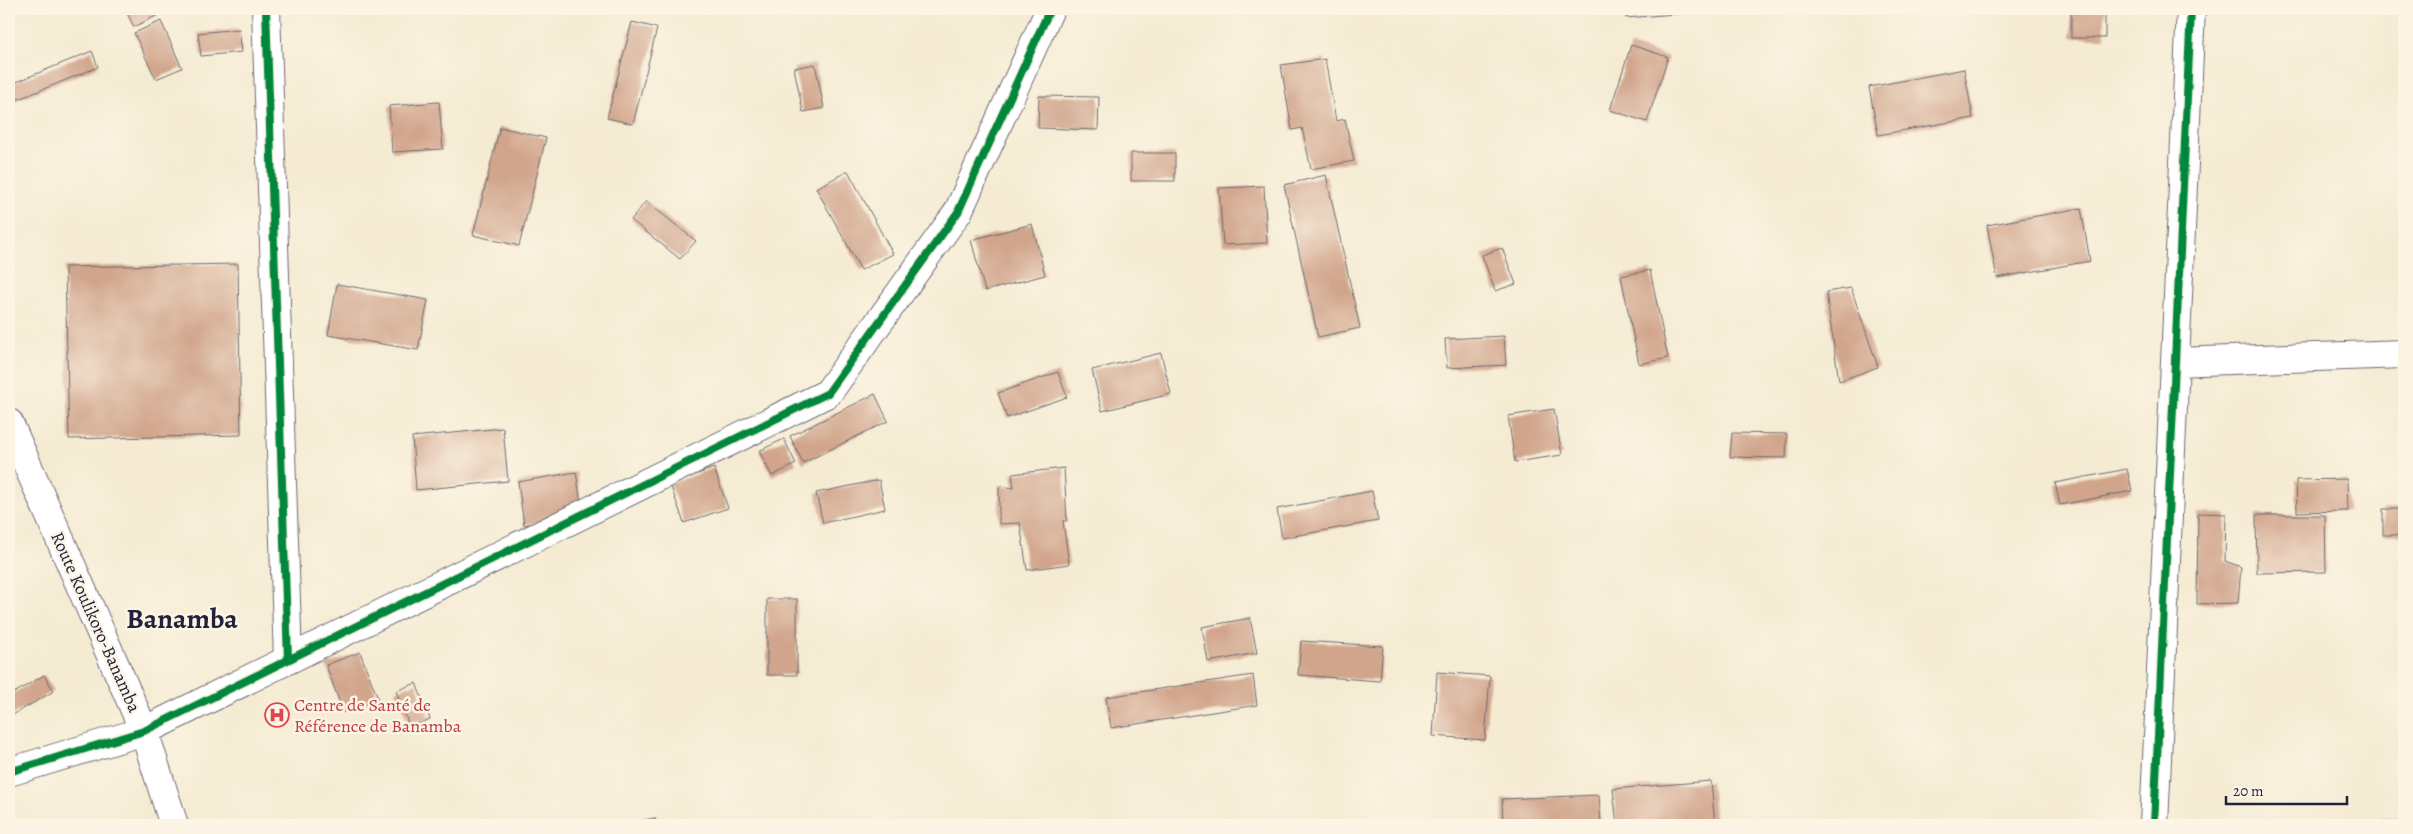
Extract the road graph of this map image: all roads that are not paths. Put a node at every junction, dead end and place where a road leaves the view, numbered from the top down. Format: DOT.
graph roads {
  1 [pos="266,9"];
  2 [pos="1050,9"];
  3 [pos="2190,9"];
  4 [pos="2404,354"];
  5 [pos="2174,362"];
  6 [pos="9,424"];
  7 [pos="288,660"];
  8 [pos="144,731"];
  9 [pos="9,772"];
  10 [pos="174,825"];
  11 [pos="2154,825"];
  1 -- 7 [label="street"];
  2 -- 7 [label="street"];
  3 -- 5 [label="street"];
  4 -- 5 [label="street"];
  5 -- 11 [label="street"];
  6 -- 8 [label="street, Route Koulikoro-Banamba"];
  7 -- 8 [label="street"];
  8 -- 9 [label="street"];
  8 -- 10 [label="street, Route Koulikoro-Banamba"];
}
